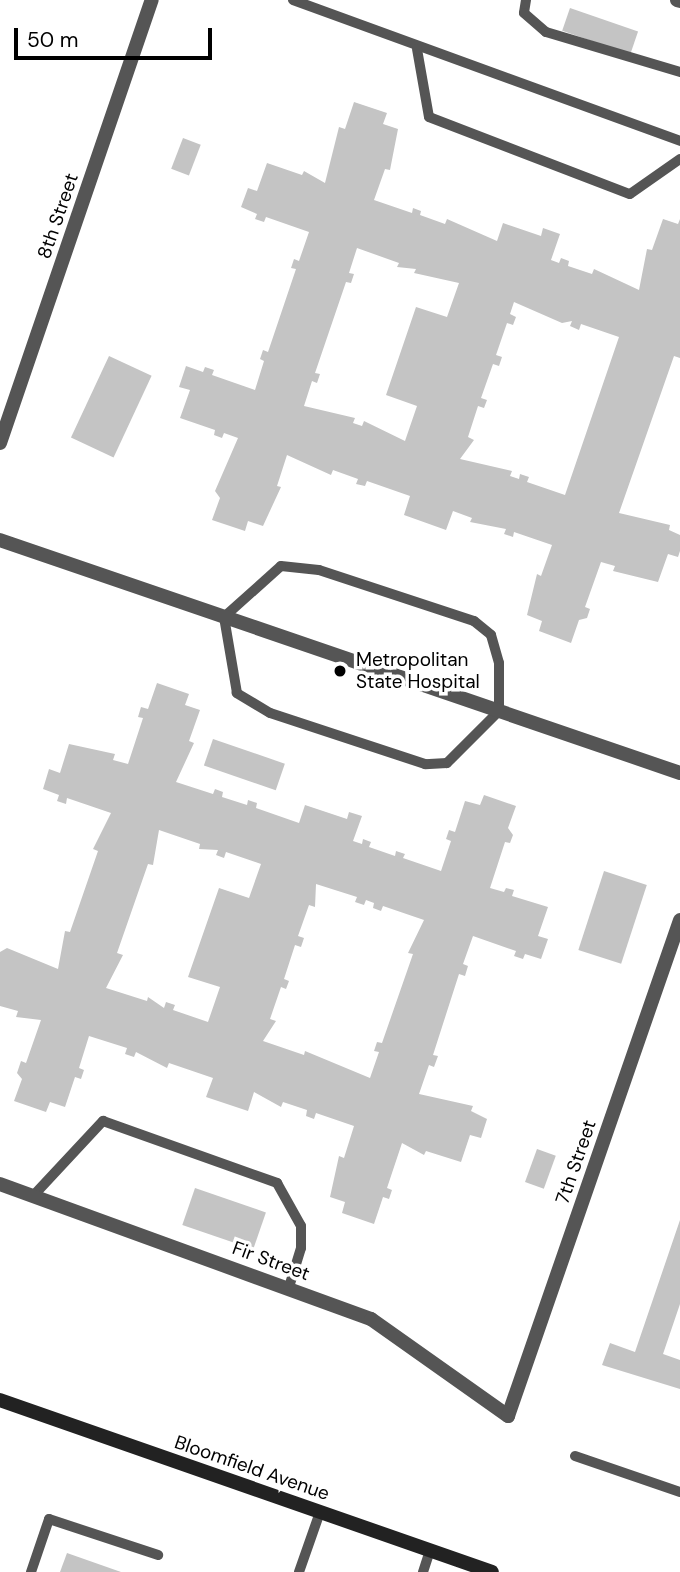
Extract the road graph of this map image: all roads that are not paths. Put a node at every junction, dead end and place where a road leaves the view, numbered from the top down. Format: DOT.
graph roads {
  1 [pos="152,0"];
  2 [pos="293,0"];
  3 [pos="526,0"];
  4 [pos="417,49"];
  5 [pos="680,72"];
  6 [pos="680,141"];
  7 [pos="680,159"];
  8 [pos="0,443"];
  9 [pos="0,540"];
  10 [pos="224,617"];
  11 [pos="499,711"];
  12 [pos="680,773"];
  13 [pos="680,920"];
  14 [pos="0,1185"];
  15 [pos="33,1196"];
  16 [pos="289,1287"];
  17 [pos="1,1405"];
  18 [pos="508,1416"];
  19 [pos="575,1456"];
  20 [pos="680,1492"];
  21 [pos="320,1512"];
  22 [pos="430,1550"];
  23 [pos="158,1555"];
  24 [pos="31,1572"];
  25 [pos="299,1572"];
  26 [pos="423,1572"];
  27 [pos="492,1572"];
  1 -- 8 [label="street, 8th Street"];
  2 -- 4 [label="lane"];
  3 -- 5 [label="lane"];
  4 -- 6 [label="lane"];
  4 -- 7 [label="lane"];
  9 -- 10 [label="street"];
  10 -- 11 [label="street"];
  10 -- 11 [label="lane"];
  10 -- 11 [label="lane"];
  11 -- 12 [label="street"];
  13 -- 18 [label="street, 7th Street"];
  14 -- 15 [label="street, Fir Street"];
  15 -- 16 [label="street, Fir Street"];
  15 -- 16 [label="lane"];
  16 -- 18 [label="street, Fir Street"];
  17 -- 21 [label="main road, Bloomfield Avenue"];
  19 -- 20 [label="lane"];
  21 -- 22 [label="main road, Bloomfield Avenue"];
  21 -- 25 [label="lane"];
  22 -- 26 [label="lane"];
  22 -- 27 [label="main road, Bloomfield Avenue"];
  23 -- 24 [label="lane"];
}
